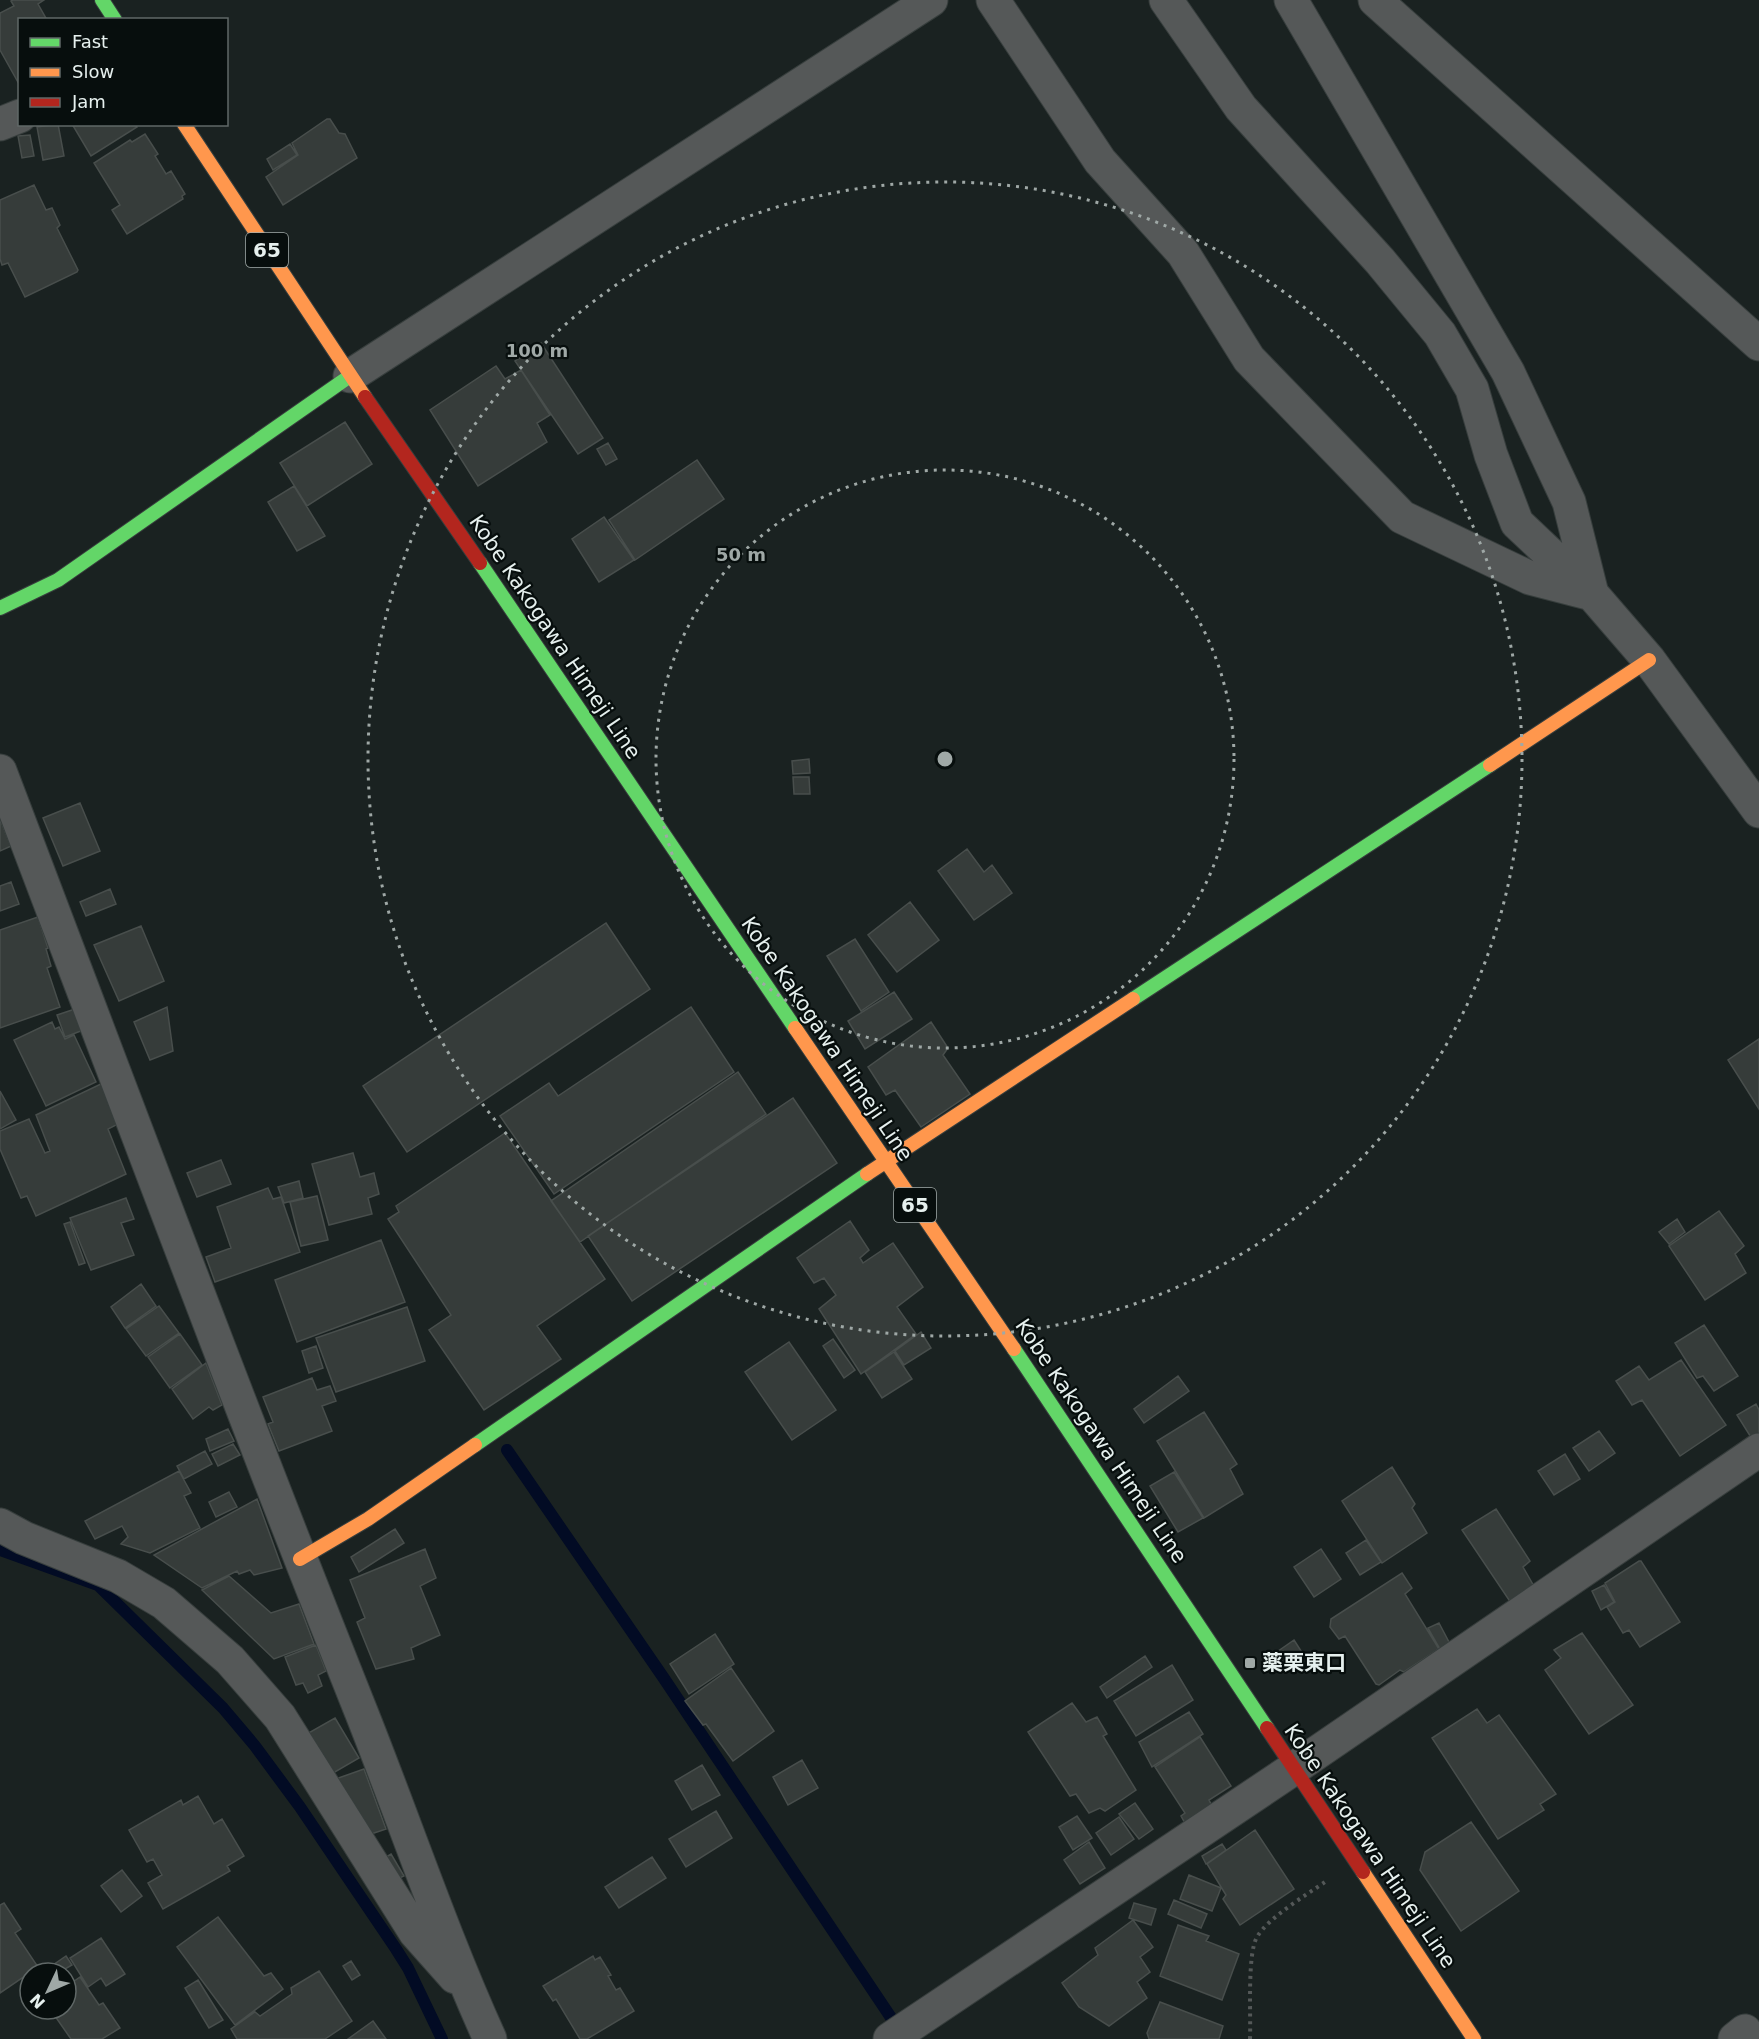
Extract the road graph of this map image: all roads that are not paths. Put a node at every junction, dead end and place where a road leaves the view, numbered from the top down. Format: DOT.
graph roads {
  1 [pos="102,0"];
  2 [pos="931,0"];
  3 [pos="993,0"];
  4 [pos="1166,0"];
  5 [pos="1291,0"];
  6 [pos="1375,0"];
  7 [pos="114,18"];
  8 [pos="18,117"];
  9 [pos="0,124"];
  10 [pos="185,126"];
  11 [pos="1759,344"];
  12 [pos="350,376"];
  13 [pos="1592,594"];
  14 [pos="0,608"];
  15 [pos="1649,660"];
  16 [pos="0,771"];
  17 [pos="1759,811"];
  18 [pos="885,1162"];
  19 [pos="1759,1450"];
  20 [pos="0,1525"];
  21 [pos="300,1559"];
  22 [pos="1293,1769"];
  23 [pos="468,1991"];
  24 [pos="490,2039"];
  25 [pos="890,2039"];
  26 [pos="1474,2039"];
  1 -- 7 [label="main road"];
  2 -- 12 [label="street"];
  3 -- 13 [label="street"];
  4 -- 13 [label="street"];
  5 -- 13 [label="street"];
  6 -- 11 [label="street"];
  8 -- 9 [label="street"];
  10 -- 12 [label="main road, Kobe Kakogawa Himeji Line / 65"];
  12 -- 14 [label="main road"];
  12 -- 18 [label="main road, Kobe Kakogawa Himeji Line / 65"];
  13 -- 15 [label="street"];
  15 -- 17 [label="street"];
  15 -- 18 [label="main road"];
  16 -- 21 [label="street"];
  18 -- 21 [label="main road"];
  18 -- 22 [label="main road, Kobe Kakogawa Himeji Line / 65"];
  19 -- 22 [label="street"];
  20 -- 23 [label="street"];
  21 -- 23 [label="street"];
  22 -- 25 [label="street"];
  22 -- 26 [label="main road, Kobe Kakogawa Himeji Line / 65"];
  23 -- 24 [label="street"];
}
